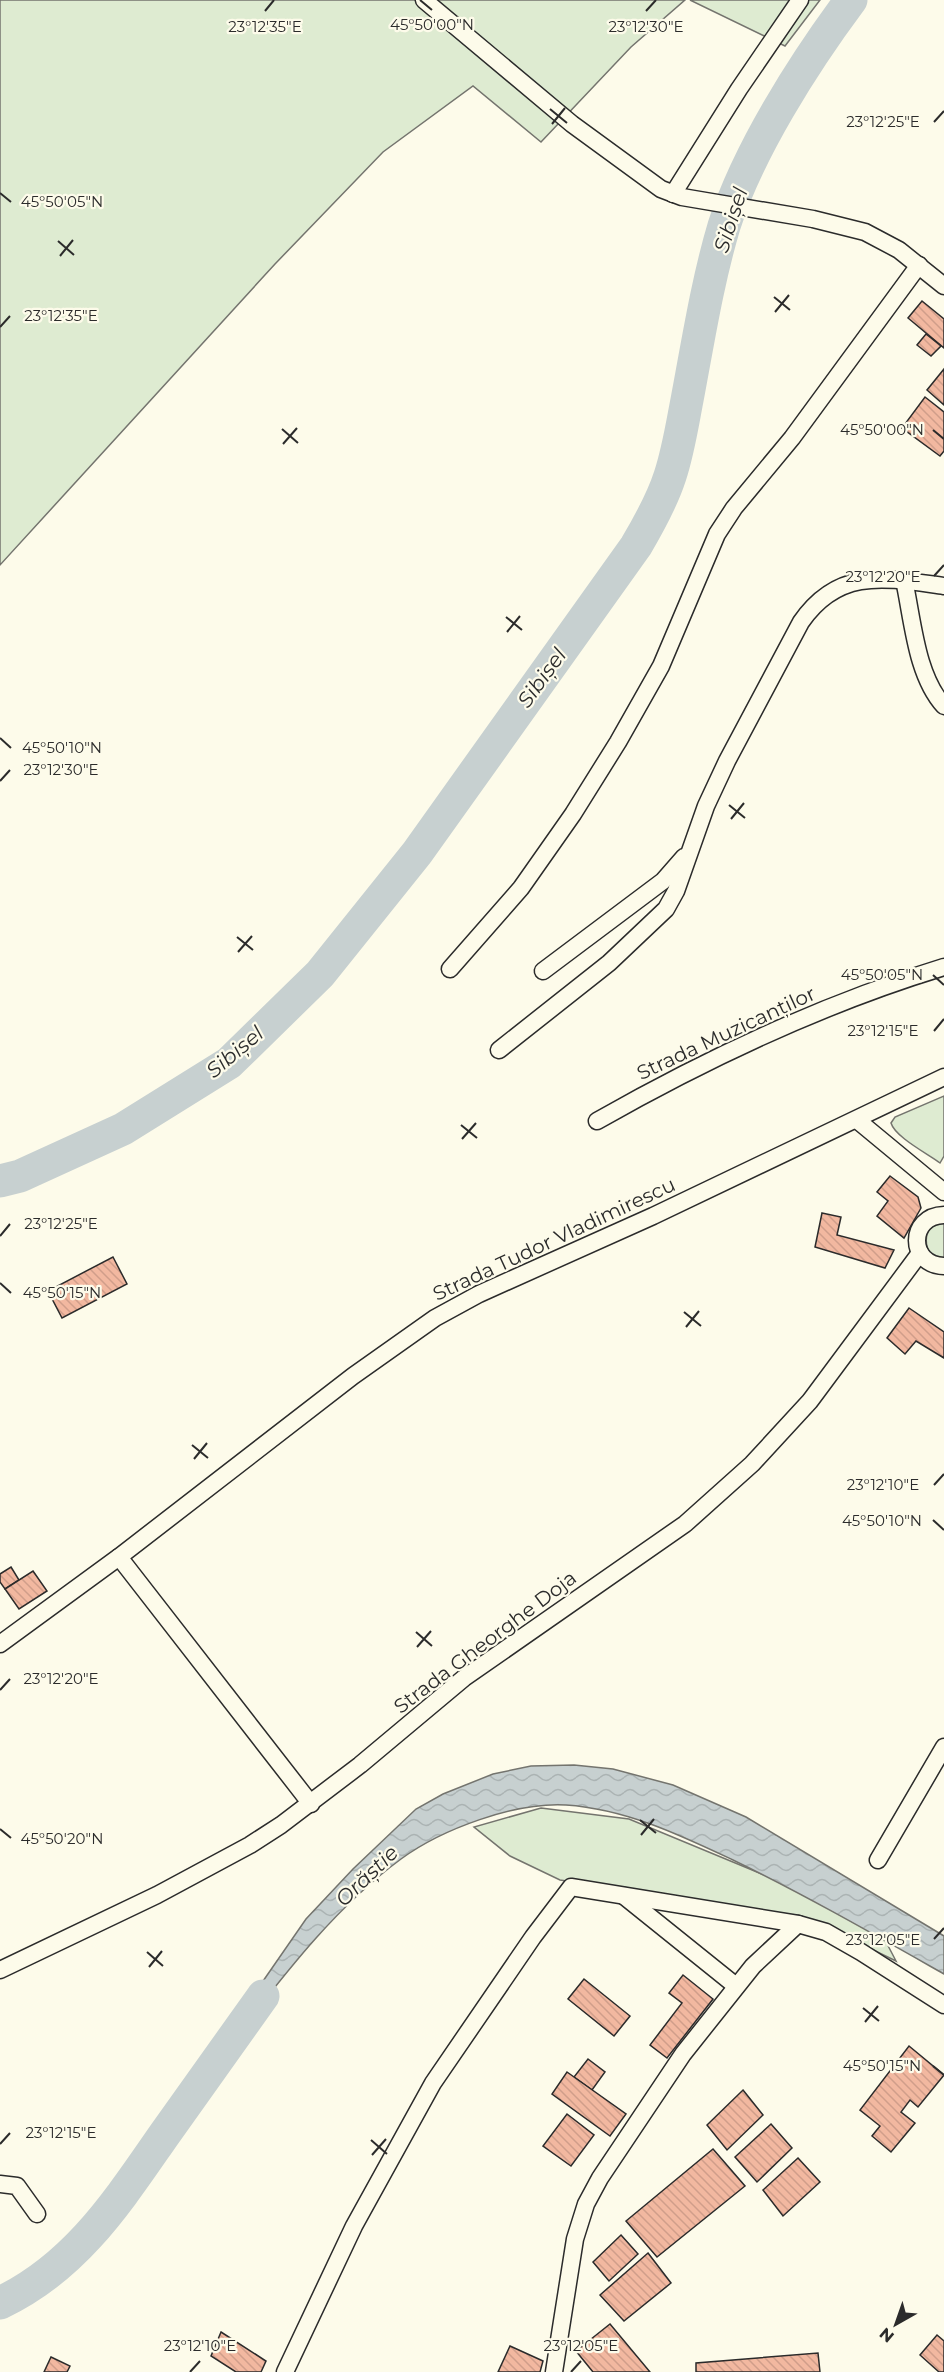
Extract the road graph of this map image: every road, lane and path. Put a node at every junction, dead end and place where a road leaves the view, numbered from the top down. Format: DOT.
graph roads {
  1 [pos="424,0"];
  2 [pos="800,0"];
  3 [pos="678,195"];
  4 [pos="920,265"];
  5 [pos="944,286"];
  6 [pos="904,580"];
  7 [pos="944,586"];
  8 [pos="944,706"];
  9 [pos="690,850"];
  10 [pos="944,967"];
  11 [pos="450,969"];
  12 [pos="543,971"];
  13 [pos="499,1050"];
  14 [pos="944,1077"];
  15 [pos="857,1120"];
  16 [pos="597,1121"];
  17 [pos="944,1192"];
  18 [pos="944,1215"];
  19 [pos="920,1253"];
  20 [pos="943,1268"];
  21 [pos="119,1557"];
  22 [pos="0,1644"];
  23 [pos="944,1747"];
  24 [pos="311,1804"];
  25 [pos="878,1860"];
  26 [pos="624,1895"];
  27 [pos="798,1924"];
  28 [pos="0,1970"];
  29 [pos="736,1986"];
  30 [pos="944,2005"];
  31 [pos="0,2184"];
  32 [pos="37,2214"];
  33 [pos="285,2372"];
  34 [pos="554,2372"];
  1 -- 3 [label="street"];
  2 -- 3 [label="street"];
  3 -- 4 [label="street"];
  4 -- 5 [label="street"];
  4 -- 11 [label="street"];
  6 -- 7 [label="street"];
  6 -- 8 [label="street"];
  6 -- 9 [label="street"];
  9 -- 12 [label="street"];
  9 -- 13 [label="street"];
  10 -- 16 [label="street, Strada Muzicanților"];
  14 -- 15 [label="street, Strada Tudor Vladimirescu"];
  15 -- 17 [label="street"];
  15 -- 21 [label="street, Strada Tudor Vladimirescu"];
  18 -- 19 [label="street"];
  19 -- 20 [label="street"];
  19 -- 24 [label="street, Strada Gheorghe Doja"];
  21 -- 22 [label="street, Strada Tudor Vladimirescu"];
  21 -- 24 [label="street"];
  23 -- 25 [label="street"];
  24 -- 28 [label="street, Strada Gheorghe Doja"];
  26 -- 27 [label="street"];
  26 -- 29 [label="street"];
  26 -- 33 [label="street"];
  27 -- 29 [label="street"];
  27 -- 30 [label="street"];
  29 -- 34 [label="street"];
  31 -- 32 [label="street"];
}
